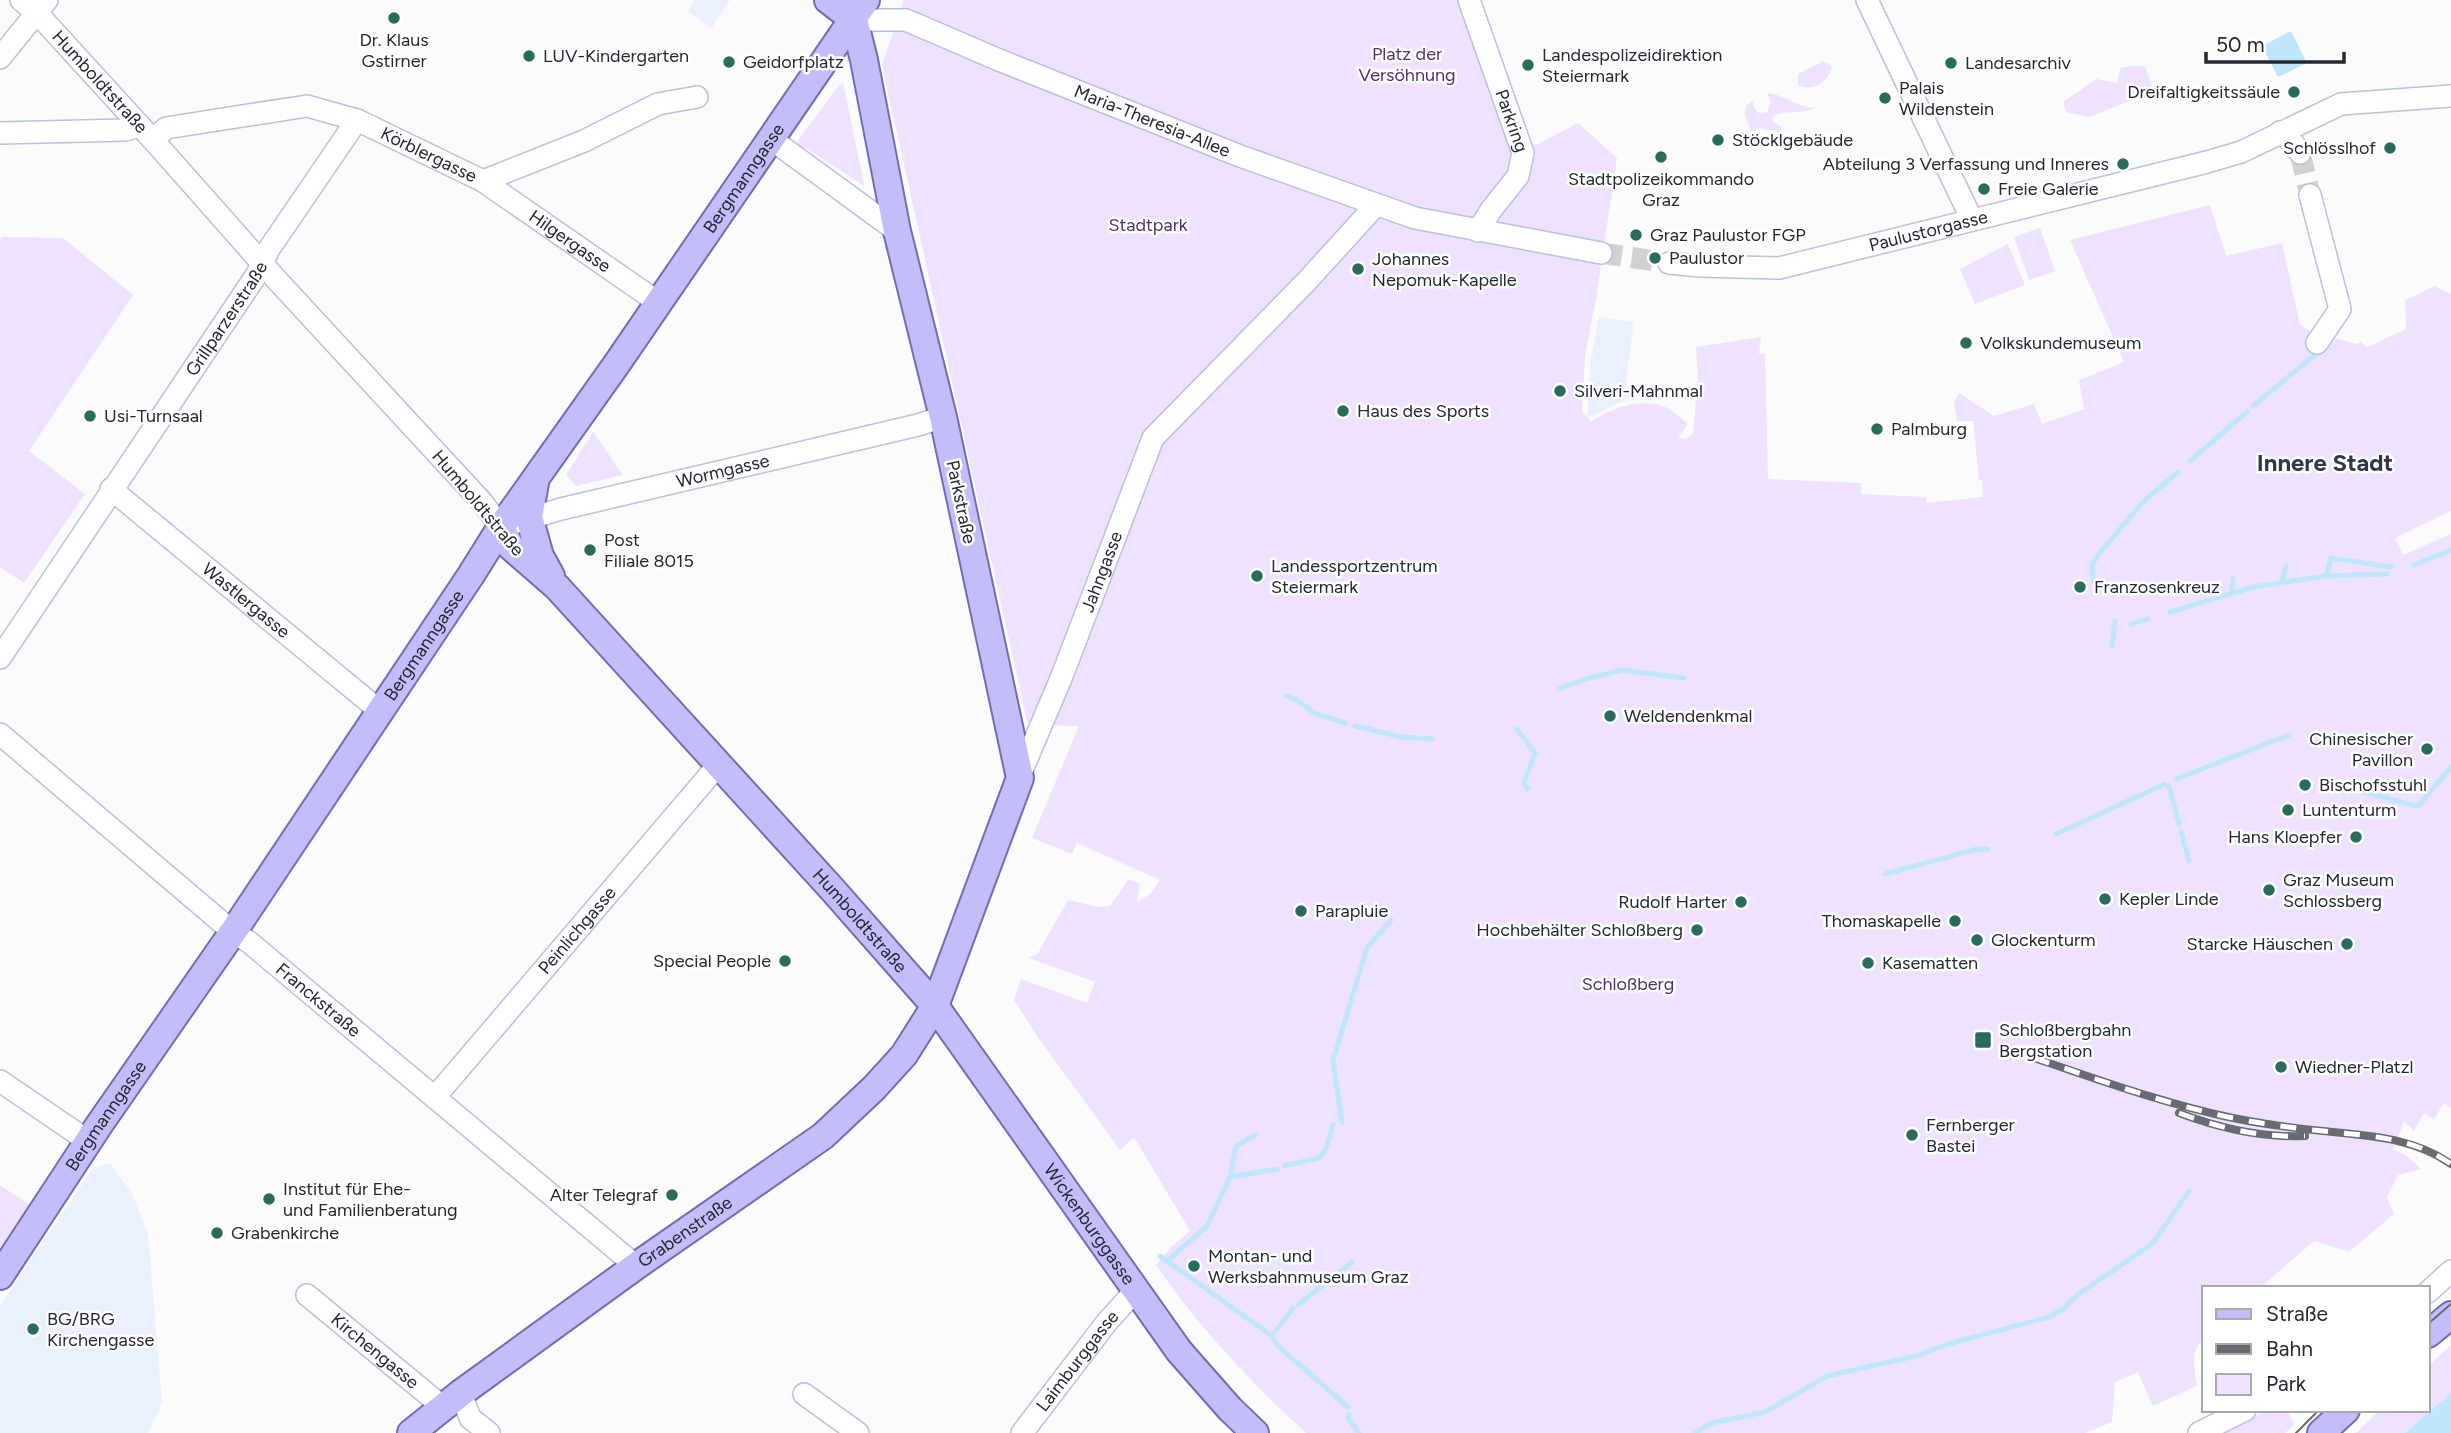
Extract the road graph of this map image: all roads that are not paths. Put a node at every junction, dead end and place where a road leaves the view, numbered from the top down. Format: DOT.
graph roads {
  1 [pos="828,0"];
  2 [pos="1469,0"];
  3 [pos="1867,0"];
  4 [pos="35,4"];
  5 [pos="860,10"];
  6 [pos="0,58"];
  7 [pos="2451,96"];
  8 [pos="697,97"];
  9 [pos="357,120"];
  10 [pos="2280,132"];
  11 [pos="0,133"];
  12 [pos="147,133"];
  13 [pos="771,139"];
  14 [pos="2300,153"];
  15 [pos="483,181"];
  16 [pos="2310,195"];
  17 [pos="1376,205"];
  18 [pos="1972,220"];
  19 [pos="897,231"];
  20 [pos="1478,232"];
  21 [pos="1601,254"];
  22 [pos="261,262"];
  23 [pos="1670,263"];
  24 [pos="659,303"];
  25 [pos="2317,343"];
  26 [pos="943,417"];
  27 [pos="535,481"];
  28 [pos="111,489"];
  29 [pos="529,517"];
  30 [pos="501,527"];
  31 [pos="558,587"];
  32 [pos="0,657"];
  33 [pos="380,711"];
  34 [pos="0,734"];
  35 [pos="719,764"];
  36 [pos="1020,775"];
  37 [pos="233,932"];
  38 [pos="934,1006"];
  39 [pos="0,1081"];
  40 [pos="435,1097"];
  41 [pos="89,1141"];
  42 [pos="636,1266"];
  43 [pos="2451,1271"];
  44 [pos="0,1276"];
  45 [pos="1136,1290"];
  46 [pos="2430,1290"];
  47 [pos="307,1295"];
  48 [pos="2451,1315"];
  49 [pos="2430,1332"];
  50 [pos="804,1394"];
  51 [pos="452,1400"];
  52 [pos="2241,1412"];
  53 [pos="2344,1412"];
  54 [pos="411,1433"];
  55 [pos="489,1433"];
  56 [pos="858,1433"];
  57 [pos="1022,1433"];
  58 [pos="1255,1433"];
  59 [pos="2199,1433"];
  60 [pos="2321,1433"];
  1 -- 5 [label="main road"];
  2 -- 20 [label="street, Parkring"];
  3 -- 18 [label="street"];
  4 -- 6 [label="street"];
  4 -- 12 [label="street, Humboldtstraße"];
  5 -- 13 [label="main road, Bergmanngasse"];
  5 -- 17 [label="street, Maria-Theresia-Allee"];
  5 -- 19 [label="main road, Parkstraße"];
  7 -- 10 [label="street, Paulustorgasse"];
  8 -- 15 [label="street, Körblergasse"];
  9 -- 12 [label="street, Körblergasse"];
  9 -- 15 [label="street, Körblergasse"];
  9 -- 22 [label="street, Grillparzerstraße"];
  10 -- 14 [label="street"];
  10 -- 18 [label="street, Paulustorgasse"];
  11 -- 12 [label="street, Körblergasse"];
  12 -- 22 [label="street, Humboldtstraße"];
  13 -- 19 [label="street"];
  13 -- 24 [label="main road, Bergmanngasse"];
  15 -- 24 [label="street, Hilgergasse"];
  16 -- 25 [label="street"];
  17 -- 20 [label="street, Maria-Theresia-Allee"];
  17 -- 36 [label="street, Jahngasse"];
  18 -- 23 [label="street, Paulustorgasse"];
  19 -- 26 [label="main road, Parkstraße"];
  20 -- 21 [label="street"];
  22 -- 28 [label="street, Grillparzerstraße"];
  22 -- 30 [label="street, Humboldtstraße"];
  24 -- 27 [label="main road, Bergmanngasse"];
  26 -- 29 [label="street, Wormgasse"];
  26 -- 36 [label="main road, Parkstraße"];
  27 -- 29 [label="main road"];
  27 -- 30 [label="main road, Bergmanngasse"];
  28 -- 32 [label="street, Grillparzerstraße"];
  28 -- 33 [label="street, Wastlergasse"];
  29 -- 30 [label="street, Wormgasse"];
  29 -- 31 [label="main road"];
  30 -- 31 [label="main road, Humboldtstraße"];
  30 -- 33 [label="main road, Bergmanngasse"];
  31 -- 35 [label="main road, Humboldtstraße"];
  33 -- 37 [label="main road, Bergmanngasse"];
  34 -- 37 [label="street, Franckstraße"];
  35 -- 38 [label="main road, Humboldtstraße"];
  35 -- 40 [label="street, Peinlichgasse"];
  36 -- 38 [label="main road, Jahngasse"];
  37 -- 40 [label="street, Franckstraße"];
  37 -- 41 [label="main road, Bergmanngasse"];
  38 -- 42 [label="main road, Grabenstraße"];
  38 -- 45 [label="main road, Wickenburggasse"];
  39 -- 41 [label="street"];
  40 -- 42 [label="street, Franckstraße"];
  41 -- 44 [label="main road, Bergmanngasse"];
  42 -- 51 [label="main road, Grabenstraße"];
  43 -- 46 [label="street"];
  45 -- 57 [label="street, Laimburggasse"];
  45 -- 58 [label="main road, Wickenburggasse"];
  47 -- 51 [label="street, Kirchengasse"];
  48 -- 49 [label="main road"];
  50 -- 56 [label="street"];
  51 -- 54 [label="main road, Grabenstraße"];
  51 -- 55 [label="street"];
  52 -- 59 [label="street"];
  53 -- 60 [label="main road"];
}
